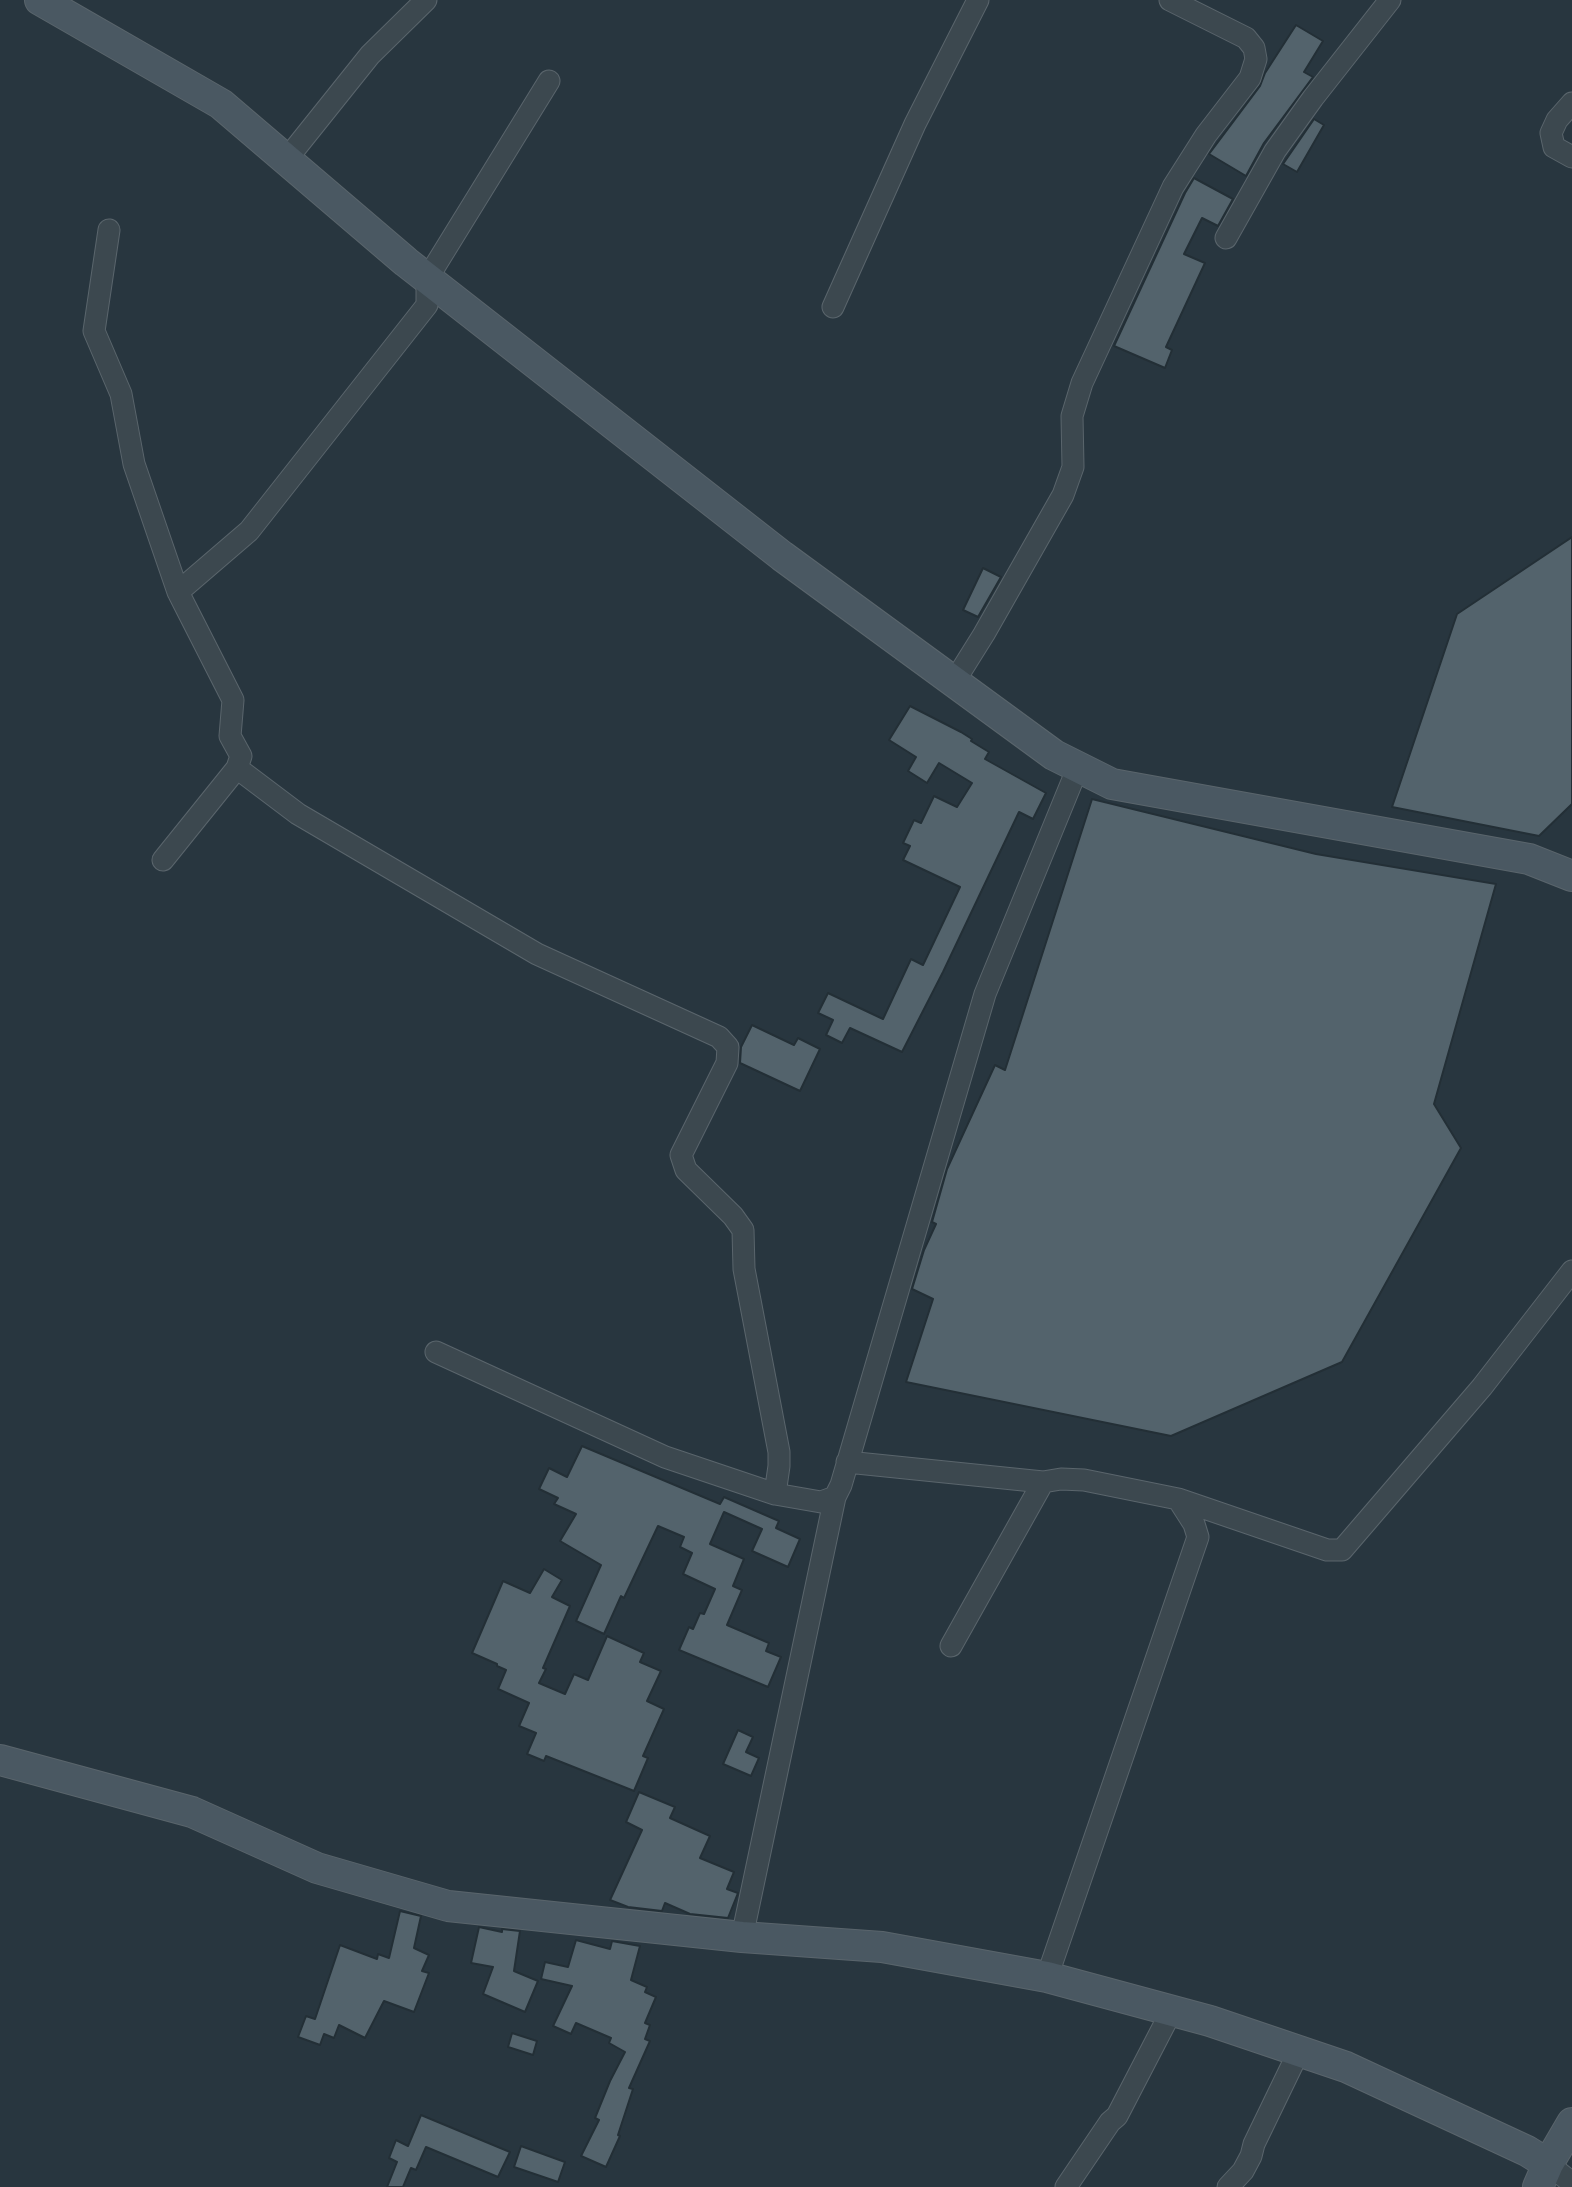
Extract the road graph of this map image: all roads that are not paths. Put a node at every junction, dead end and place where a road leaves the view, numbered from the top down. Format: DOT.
graph roads {
  1 [pos="40,0"];
  2 [pos="426,0"];
  3 [pos="978,0"];
  4 [pos="1170,0"];
  5 [pos="1389,0"];
  6 [pos="549,81"];
  7 [pos="1572,103"];
  8 [pos="1572,157"];
  9 [pos="286,160"];
  10 [pos="109,230"];
  11 [pos="1226,238"];
  12 [pos="427,279"];
  13 [pos="833,307"];
  14 [pos="178,592"];
  15 [pos="954,682"];
  16 [pos="1078,767"];
  17 [pos="237,768"];
  18 [pos="163,860"];
  19 [pos="1572,876"];
  20 [pos="1572,1271"];
  21 [pos="436,1352"];
  22 [pos="847,1462"];
  23 [pos="1043,1482"];
  24 [pos="775,1494"];
  25 [pos="835,1497"];
  26 [pos="1178,1499"];
  27 [pos="951,1646"];
  28 [pos="0,1760"];
  29 [pos="742,1937"];
  30 [pos="1047,1977"];
  31 [pos="1172,2010"];
  32 [pos="1299,2051"];
  33 [pos="1572,2123"];
  34 [pos="1543,2176"];
  35 [pos="1572,2183"];
  36 [pos="1066,2187"];
  37 [pos="1228,2187"];
  1 -- 9 [label="main road"];
  2 -- 9 [label="street"];
  3 -- 13 [label="street"];
  4 -- 15 [label="street"];
  5 -- 11 [label="street"];
  6 -- 12 [label="street"];
  7 -- 8 [label="street"];
  9 -- 12 [label="main road"];
  10 -- 14 [label="street"];
  12 -- 14 [label="street"];
  12 -- 15 [label="main road"];
  14 -- 17 [label="street"];
  15 -- 16 [label="main road"];
  16 -- 19 [label="main road"];
  16 -- 22 [label="street"];
  17 -- 18 [label="street"];
  17 -- 24 [label="street"];
  20 -- 26 [label="street"];
  21 -- 24 [label="street"];
  22 -- 23 [label="street"];
  22 -- 25 [label="street"];
  23 -- 26 [label="street"];
  23 -- 27 [label="street"];
  24 -- 25 [label="street"];
  25 -- 29 [label="street"];
  26 -- 30 [label="street"];
  28 -- 29 [label="main road"];
  29 -- 30 [label="main road"];
  30 -- 31 [label="main road"];
  31 -- 32 [label="main road"];
  31 -- 36 [label="street"];
  32 -- 34 [label="main road"];
  32 -- 37 [label="street"];
  33 -- 34 [label="main road"];
  34 -- 35 [label="street"];
}
